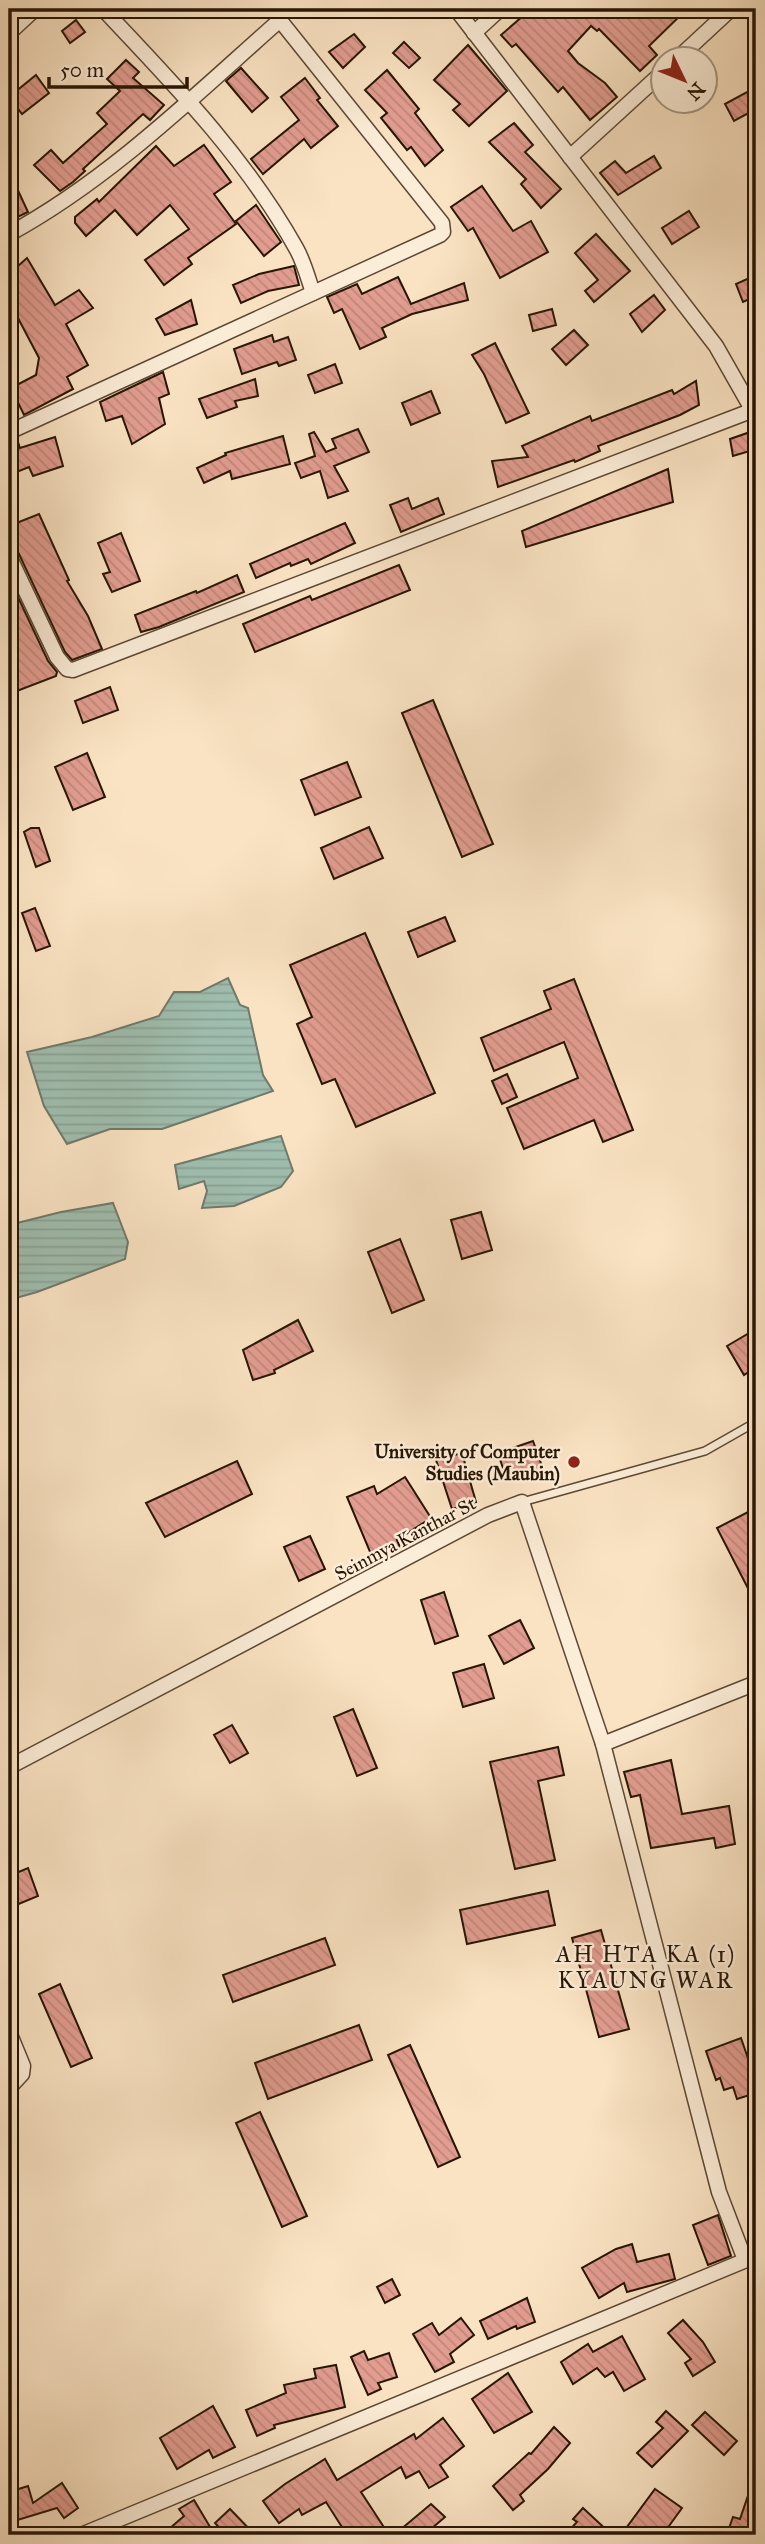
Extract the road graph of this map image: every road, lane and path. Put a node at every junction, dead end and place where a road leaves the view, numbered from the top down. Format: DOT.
graph roads {
  1 [pos="35,9"];
  2 [pos="103,9"];
  3 [pos="456,9"];
  4 [pos="500,9"];
  5 [pos="731,9"];
  6 [pos="276,15"];
  7 [pos="9,33"];
  8 [pos="474,33"];
  9 [pos="691,46"];
  10 [pos="650,83"];
  11 [pos="188,100"];
  12 [pos="570,157"];
  13 [pos="9,234"];
  14 [pos="313,293"];
  15 [pos="755,410"];
  16 [pos="9,432"];
  17 [pos="9,556"];
  18 [pos="756,1422"];
  19 [pos="522,1502"];
  20 [pos="756,1683"];
  21 [pos="603,1744"];
  22 [pos="9,1767"];
  23 [pos="9,2032"];
  24 [pos="9,2088"];
  25 [pos="751,2258"];
  26 [pos="81,2535"];
  1 -- 7 [label="street"];
  2 -- 11 [label="street"];
  3 -- 8 [label="street"];
  4 -- 8 [label="street"];
  5 -- 9 [label="street"];
  6 -- 11 [label="street"];
  6 -- 14 [label="street"];
  8 -- 12 [label="street"];
  10 -- 12 [label="street"];
  11 -- 13 [label="street"];
  11 -- 14 [label="street"];
  12 -- 15 [label="street"];
  14 -- 16 [label="street"];
  15 -- 17 [label="street"];
  18 -- 19 [label="lane"];
  19 -- 21 [label="street"];
  19 -- 22 [label="street, Seinmya Kanthar St"];
  20 -- 21 [label="street"];
  21 -- 25 [label="street"];
  23 -- 24 [label="street"];
  25 -- 26 [label="street"];
}
